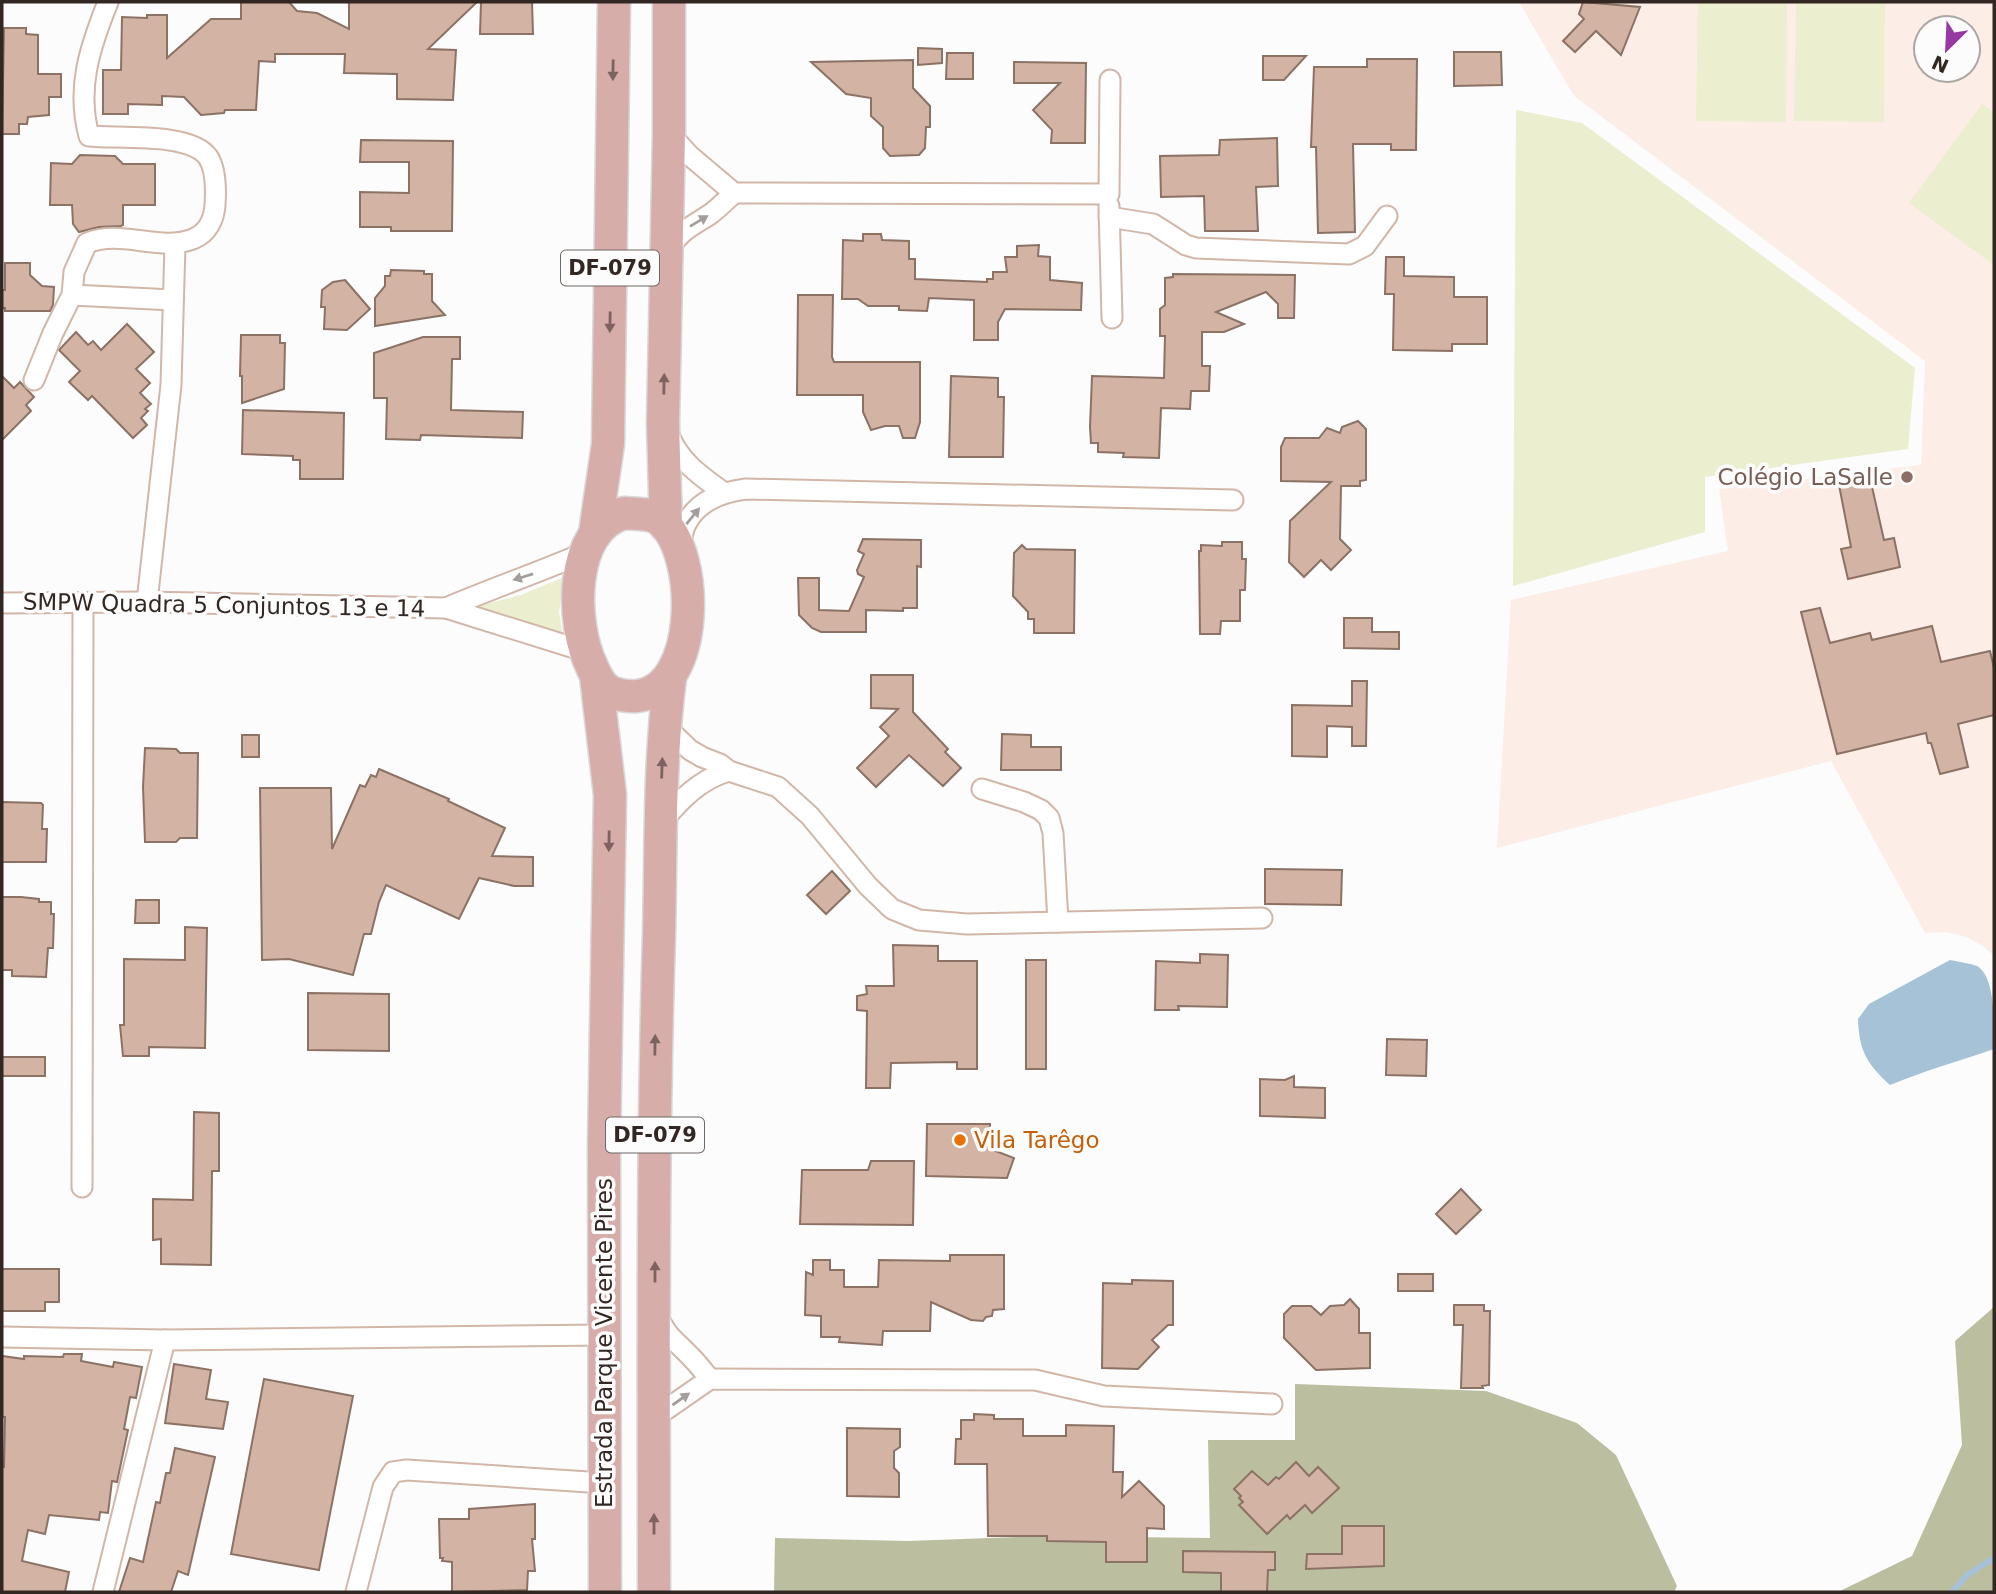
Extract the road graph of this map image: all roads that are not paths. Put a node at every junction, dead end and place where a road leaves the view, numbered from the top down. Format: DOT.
graph roads {
  1 [pos="107,2"];
  2 [pos="614,2"];
  3 [pos="669,2"];
  4 [pos="1110,80"];
  5 [pos="669,134"];
  6 [pos="734,193"];
  7 [pos="1109,194"];
  8 [pos="1387,216"];
  9 [pos="1109,217"];
  10 [pos="174,244"];
  11 [pos="667,252"];
  12 [pos="72,295"];
  13 [pos="173,300"];
  14 [pos="1112,318"];
  15 [pos="34,380"];
  16 [pos="663,423"];
  17 [pos="723,492"];
  18 [pos="1233,500"];
  19 [pos="672,539"];
  20 [pos="591,543"];
  21 [pos="147,602"];
  22 [pos="2,603"];
  23 [pos="83,603"];
  24 [pos="446,608"];
  25 [pos="590,663"];
  26 [pos="670,678"];
  27 [pos="664,725"];
  28 [pos="729,771"];
  29 [pos="982,789"];
  30 [pos="661,823"];
  31 [pos="1262,918"];
  32 [pos="1058,922"];
  33 [pos="82,1187"];
  34 [pos="655,1308"];
  35 [pos="604,1335"];
  36 [pos="165,1340"];
  37 [pos="3,1344"];
  38 [pos="710,1380"];
  39 [pos="1272,1404"];
  40 [pos="654,1421"];
  41 [pos="604,1483"];
  42 [pos="103,1592"];
  43 [pos="356,1592"];
  44 [pos="605,1592"];
  45 [pos="654,1592"];
  1 -- 10 [label="street"];
  2 -- 20 [label="main road, DF-079, one-way"];
  3 -- 5 [label="main road, DF-079"];
  4 -- 7 [label="street"];
  5 -- 6 [label="street"];
  5 -- 11 [label="main road, DF-079"];
  6 -- 7 [label="street"];
  11 -- 6 [label="street, one-way"];
  7 -- 9 [label="street"];
  8 -- 9 [label="street"];
  9 -- 14 [label="street"];
  10 -- 12 [label="street"];
  10 -- 13 [label="street"];
  16 -- 11 [label="main road, DF-079, one-way"];
  12 -- 13 [label="street"];
  12 -- 15 [label="street"];
  13 -- 21 [label="street"];
  16 -- 17 [label="street"];
  16 -- 19 [label="main road, DF-079"];
  17 -- 18 [label="street"];
  19 -- 17 [label="street, one-way"];
  19 -- 20 [label="main road"];
  19 -- 26 [label="main road, DF-079"];
  20 -- 24 [label="street, SMPW Quadra 5 Conjuntos 13 e 14, one-way"];
  20 -- 25 [label="main road, DF-079"];
  21 -- 23 [label="street, SMPW Quadra 5 Conjuntos 13 e 14"];
  21 -- 24 [label="street, SMPW Quadra 5 Conjuntos 13 e 14"];
  22 -- 23 [label="street, SMPW Quadra 5 Conjuntos 13 e 14"];
  23 -- 33 [label="street"];
  24 -- 25 [label="street, SMPW Quadra 5 Conjuntos 13 e 14"];
  25 -- 26 [label="main road"];
  25 -- 35 [label="main road, Estrada Parque Vicente Pires / DF-079, one-way"];
  26 -- 27 [label="main road, DF-079"];
  27 -- 28 [label="street"];
  30 -- 27 [label="main road, DF-079, one-way"];
  28 -- 30 [label="street"];
  28 -- 32 [label="street"];
  29 -- 32 [label="street"];
  34 -- 30 [label="main road, DF-079, one-way"];
  31 -- 32 [label="street"];
  34 -- 38 [label="street"];
  34 -- 40 [label="main road, DF-079"];
  35 -- 36 [label="street"];
  35 -- 41 [label="main road, Estrada Parque Vicente Pires / DF-079"];
  36 -- 37 [label="street"];
  36 -- 42 [label="street"];
  38 -- 39 [label="street"];
  40 -- 38 [label="street, one-way"];
  45 -- 40 [label="main road, DF-079, one-way"];
  41 -- 43 [label="street"];
  41 -- 44 [label="main road, Estrada Parque Vicente Pires / DF-079"];
}
